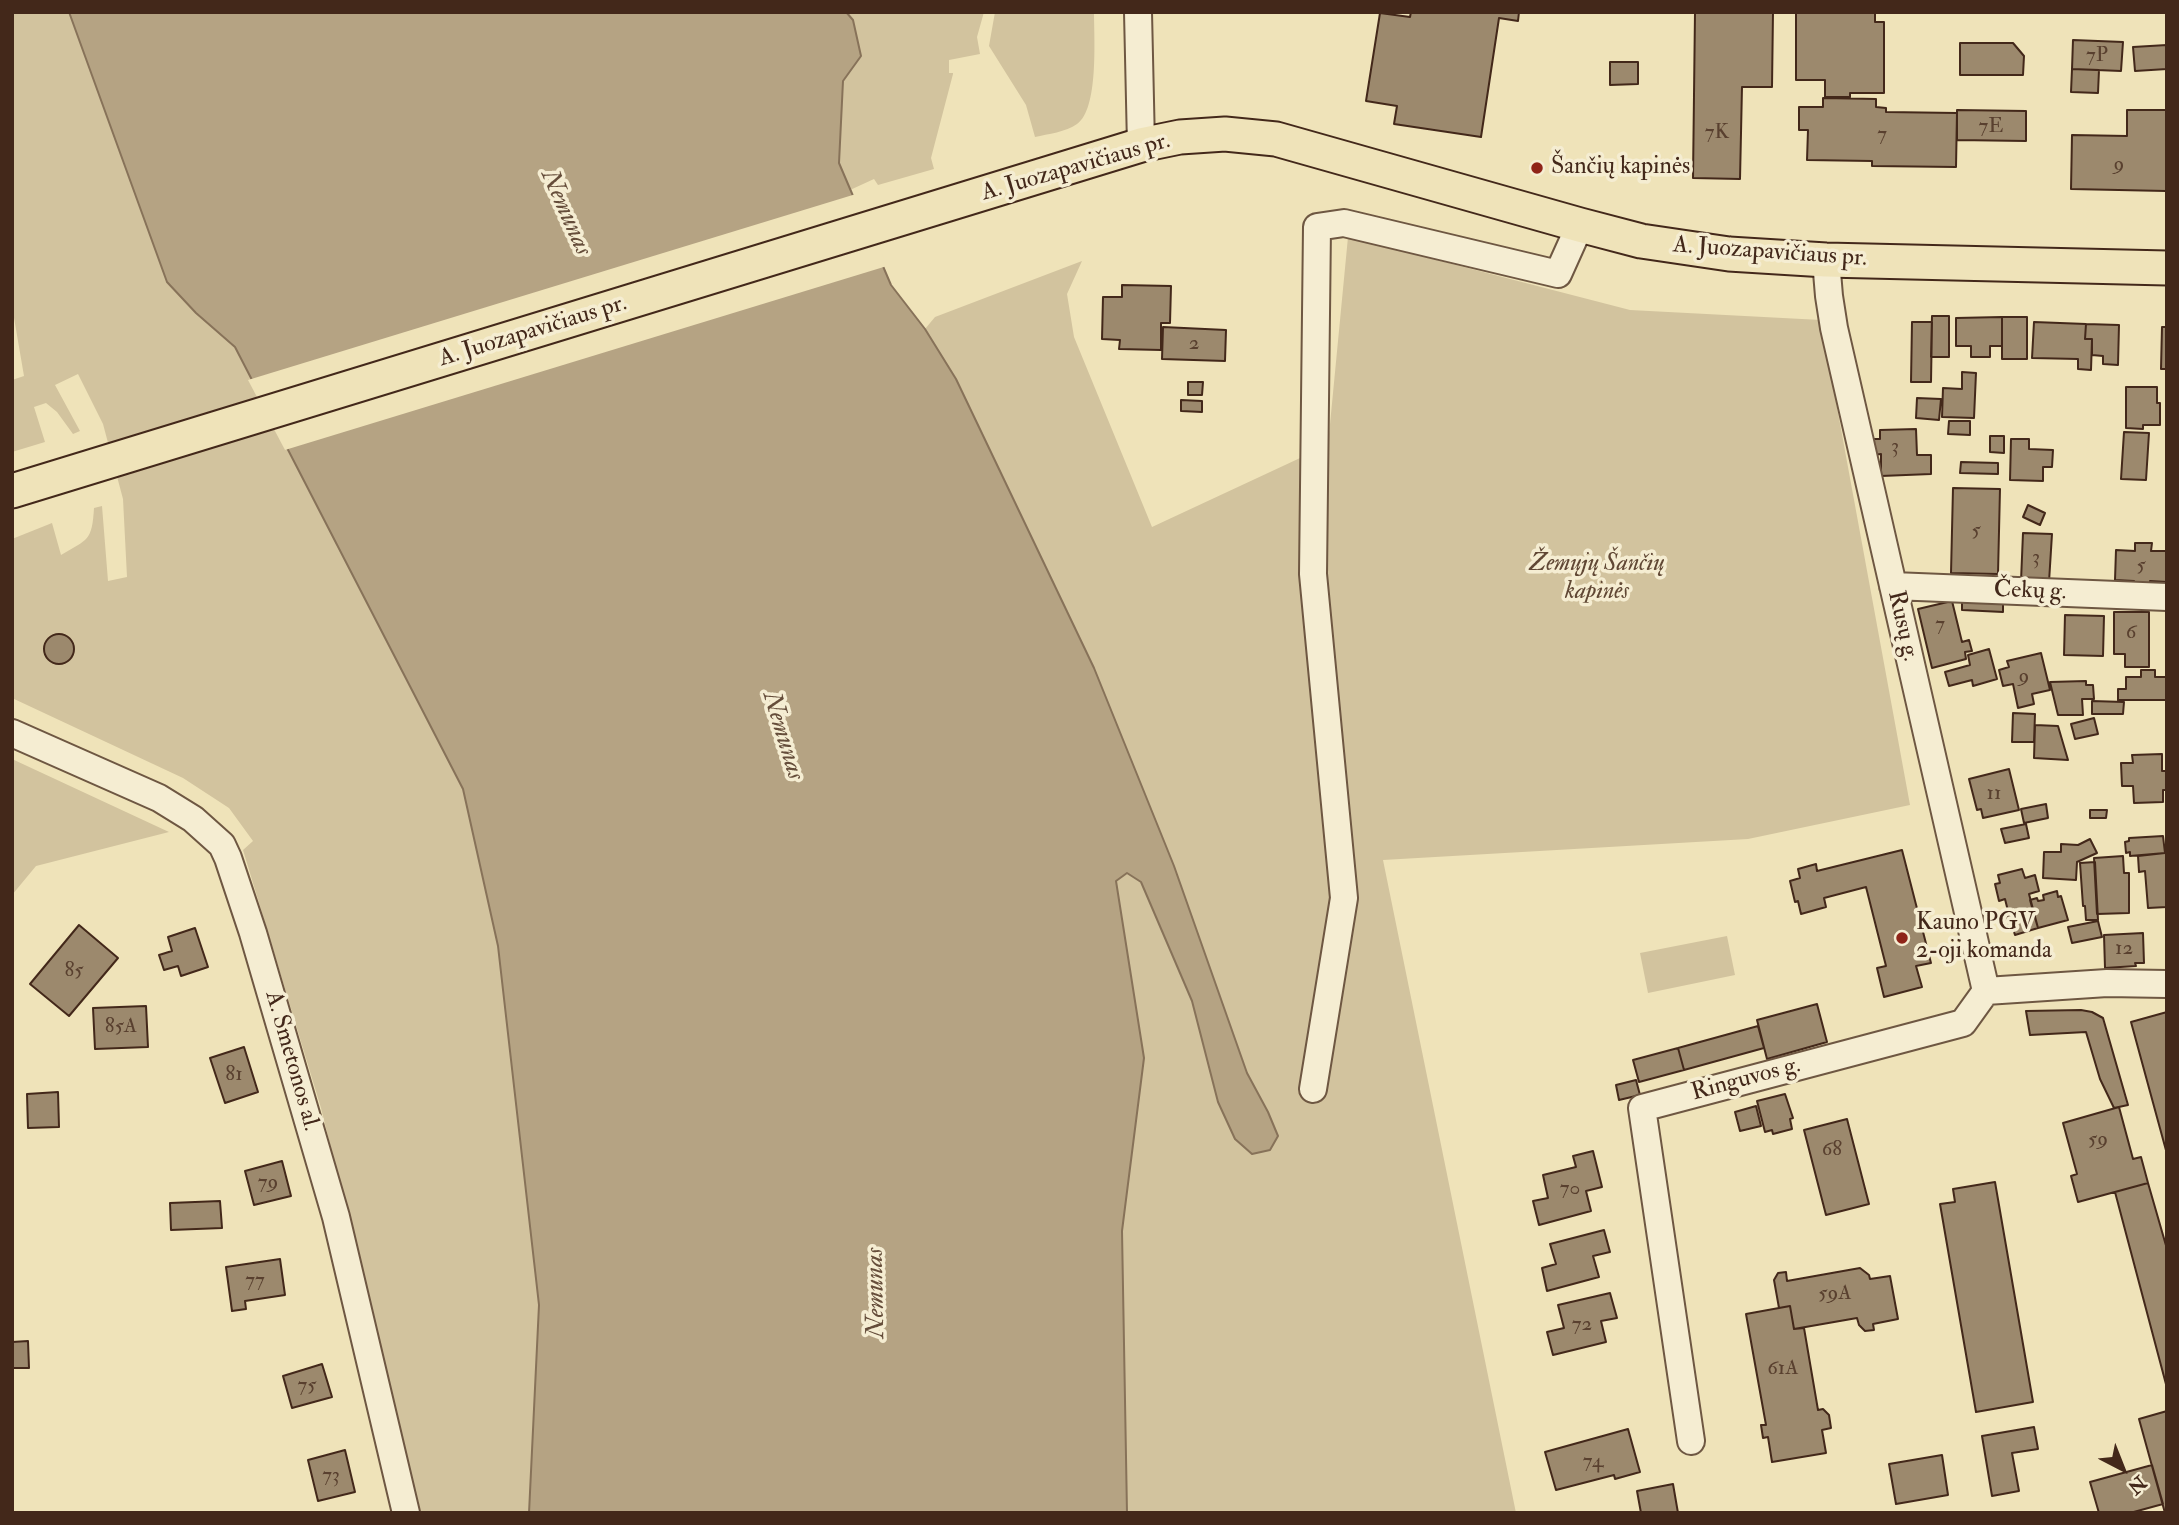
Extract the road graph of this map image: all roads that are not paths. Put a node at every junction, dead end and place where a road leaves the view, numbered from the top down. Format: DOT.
graph roads {
  1 [pos="1138,12"];
  2 [pos="1142,145"];
  3 [pos="1580,225"];
  4 [pos="1826,260"];
  5 [pos="2167,268"];
  6 [pos="12,491"];
  7 [pos="1893,586"];
  8 [pos="2167,597"];
  9 [pos="12,733"];
  10 [pos="2167,984"];
  11 [pos="1986,991"];
  12 [pos="1313,1089"];
  13 [pos="1691,1441"];
  14 [pos="406,1513"];
  1 -- 2 [label="street"];
  2 -- 3 [label="main road, A. Juozapavičiaus pr."];
  2 -- 6 [label="main road, A. Juozapavičiaus pr."];
  3 -- 4 [label="main road, A. Juozapavičiaus pr."];
  3 -- 12 [label="street"];
  4 -- 5 [label="main road, A. Juozapavičiaus pr."];
  4 -- 7 [label="street, Rusų g."];
  7 -- 8 [label="street, Čekų g."];
  7 -- 11 [label="street, Rusų g."];
  9 -- 14 [label="street, A. Smetonos al."];
  10 -- 11 [label="street"];
  11 -- 13 [label="street, Ringuvos g."];
}
